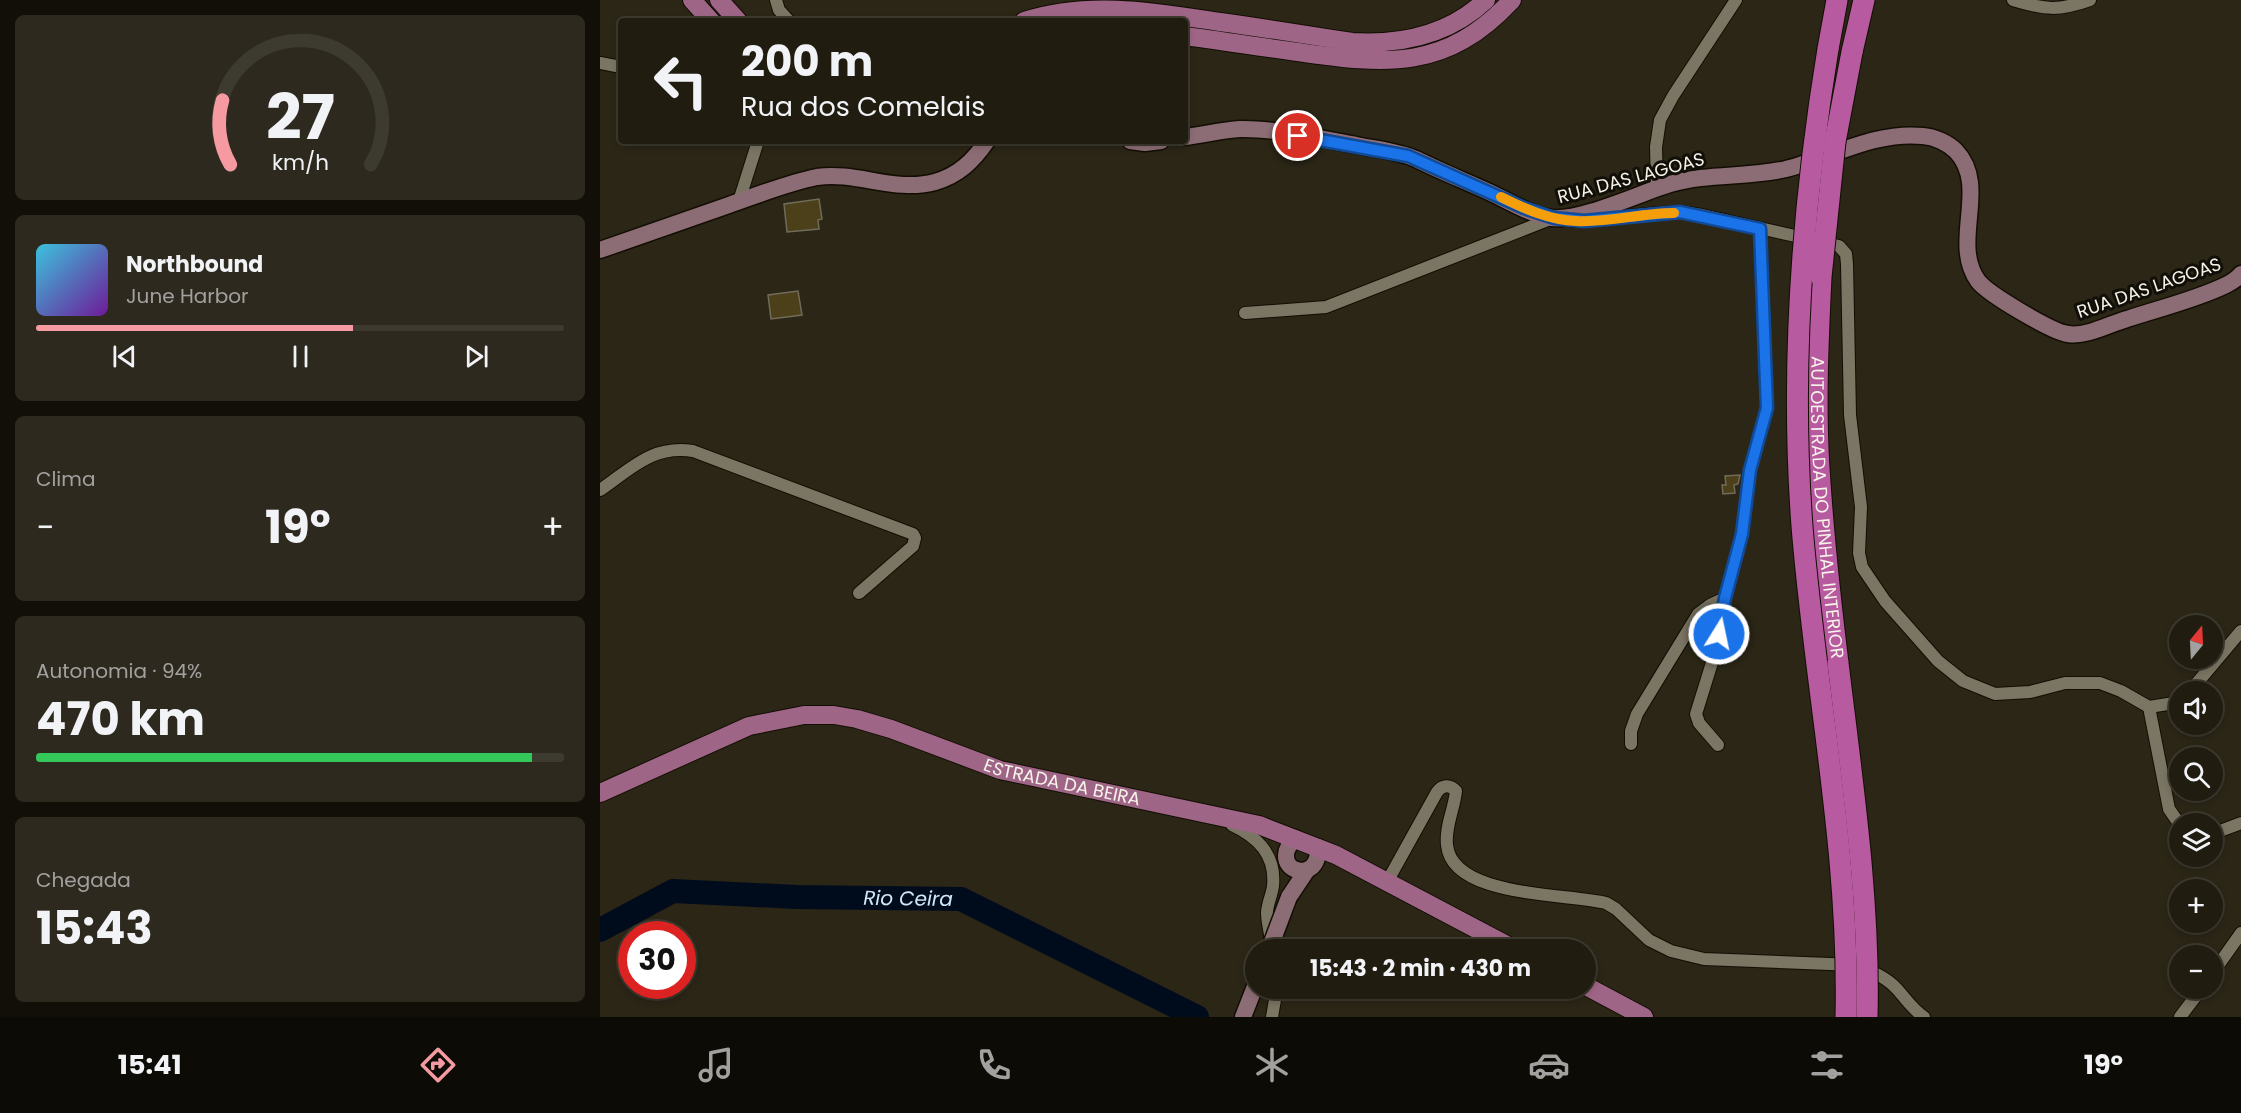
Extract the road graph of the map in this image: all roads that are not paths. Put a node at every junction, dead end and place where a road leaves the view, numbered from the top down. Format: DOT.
graph roads {
  1 [pos="692,0"];
  2 [pos="719,0"];
  3 [pos="776,0"];
  4 [pos="1486,0"];
  5 [pos="1512,0"];
  6 [pos="1736,0"];
  7 [pos="1837,0"];
  8 [pos="1864,0"];
  9 [pos="2013,0"];
  10 [pos="2090,0"];
  11 [pos="708,18"];
  12 [pos="735,18"];
  13 [pos="786,18"];
  14 [pos="1036,18"];
  15 [pos="1188,36"];
  16 [pos="600,63"];
  17 [pos="618,66"];
  18 [pos="1188,137"];
  19 [pos="757,144"];
  20 [pos="985,144"];
  21 [pos="1657,188"];
  22 [pos="739,201"];
  23 [pos="1554,218"];
  24 [pos="1760,229"];
  25 [pos="600,250"];
  26 [pos="2240,279"];
  27 [pos="1245,313"];
  28 [pos="600,490"];
  29 [pos="859,593"];
  30 [pos="1725,598"];
  31 [pos="2241,631"];
  32 [pos="2199,681"];
  33 [pos="2169,704"];
  34 [pos="2149,707"];
  35 [pos="1631,744"];
  36 [pos="1718,745"];
  37 [pos="600,793"];
  38 [pos="2172,813"];
  39 [pos="1209,814"];
  40 [pos="2241,823"];
  41 [pos="1259,825"];
  42 [pos="2223,830"];
  43 [pos="1294,838"];
  44 [pos="1318,847"];
  45 [pos="1336,855"];
  46 [pos="1288,861"];
  47 [pos="1309,869"];
  48 [pos="1387,882"];
  49 [pos="1288,897"];
  50 [pos="2241,933"];
  51 [pos="1269,939"];
  52 [pos="1274,939"];
  53 [pos="1495,939"];
  54 [pos="2223,958"];
  55 [pos="1596,991"];
  56 [pos="1250,999"];
  57 [pos="1275,999"];
  58 [pos="2194,999"];
  59 [pos="1243,1017"];
  60 [pos="1272,1017"];
  61 [pos="1644,1017"];
  62 [pos="1846,1017"];
  63 [pos="1867,1017"];
  64 [pos="1924,1017"];
  65 [pos="2180,1017"];
  1 -- 11 [label="main road"];
  2 -- 12 [label="main road"];
  3 -- 13 [label="street"];
  4 -- 14 [label="main road"];
  5 -- 15 [label="main road"];
  6 -- 21 [label="street"];
  7 -- 62 [label="highway, AUTOESTRADA DO PINHAL INTERIOR, bridge"];
  8 -- 63 [label="highway, AUTOESTRADA DO PINHAL INTERIOR, bridge"];
  9 -- 10 [label="street"];
  16 -- 17 [label="street"];
  18 -- 23 [label="street, RUA DAS LAGOAS"];
  19 -- 22 [label="street"];
  20 -- 22 [label="street"];
  21 -- 23 [label="street, RUA DAS LAGOAS"];
  21 -- 26 [label="street, RUA DAS LAGOAS"];
  22 -- 25 [label="street"];
  23 -- 24 [label="street"];
  23 -- 27 [label="street"];
  24 -- 30 [label="street"];
  24 -- 34 [label="street"];
  28 -- 29 [label="street"];
  30 -- 35 [label="street"];
  30 -- 36 [label="street"];
  31 -- 32 [label="street"];
  33 -- 34 [label="street"];
  34 -- 38 [label="street"];
  37 -- 39 [label="main road, ESTRADA DA BEIRA"];
  39 -- 41 [label="main road, ESTRADA DA BEIRA"];
  39 -- 51 [label="street"];
  40 -- 42 [label="street"];
  41 -- 43 [label="main road, ESTRADA DA BEIRA"];
  41 -- 46 [label="street"];
  43 -- 44 [label="main road, ESTRADA DA BEIRA"];
  43 -- 46 [label="street"];
  44 -- 45 [label="main road, ESTRADA DA BEIRA"];
  44 -- 47 [label="street"];
  45 -- 47 [label="street"];
  45 -- 48 [label="main road, ESTRADA DA BEIRA"];
  46 -- 47 [label="street"];
  46 -- 49 [label="street"];
  47 -- 49 [label="street"];
  48 -- 53 [label="main road, ESTRADA DA BEIRA"];
  48 -- 64 [label="street"];
  49 -- 52 [label="street, bridge"];
  50 -- 54 [label="street"];
  55 -- 61 [label="main road"];
  56 -- 59 [label="street"];
  57 -- 60 [label="street"];
  58 -- 65 [label="street"];
}
